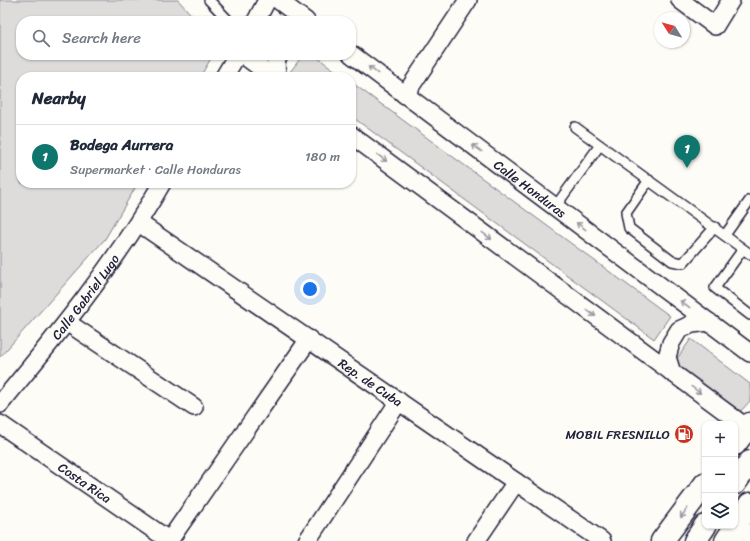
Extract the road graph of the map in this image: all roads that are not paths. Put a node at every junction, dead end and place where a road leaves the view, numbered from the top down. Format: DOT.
graph roads {
  1 [pos="209,0"];
  2 [pos="268,0"];
  3 [pos="278,0"];
  4 [pos="468,0"];
  5 [pos="680,0"];
  6 [pos="731,0"];
  7 [pos="224,16"];
  8 [pos="259,16"];
  9 [pos="299,16"];
  10 [pos="356,58"];
  11 [pos="234,60"];
  12 [pos="250,60"];
  13 [pos="277,60"];
  14 [pos="227,72"];
  15 [pos="266,72"];
  16 [pos="277,72"];
  17 [pos="405,95"];
  18 [pos="575,127"];
  19 [pos="356,139"];
  20 [pos="600,145"];
  21 [pos="649,180"];
  22 [pos="159,188"];
  23 [pos="750,200"];
  24 [pos="556,207"];
  25 [pos="140,222"];
  26 [pos="714,227"];
  27 [pos="725,235"];
  28 [pos="746,252"];
  29 [pos="750,315"];
  30 [pos="68,322"];
  31 [pos="709,322"];
  32 [pos="309,339"];
  33 [pos="750,352"];
  34 [pos="672,373"];
  35 [pos="399,401"];
  36 [pos="0,404"];
  37 [pos="194,406"];
  38 [pos="0,424"];
  39 [pos="745,432"];
  40 [pos="750,462"];
  41 [pos="738,479"];
  42 [pos="516,482"];
  43 [pos="702,488"];
  44 [pos="750,504"];
  45 [pos="703,529"];
  46 [pos="737,536"];
  47 [pos="169,541"];
  48 [pos="307,541"];
  49 [pos="476,541"];
  50 [pos="602,541"];
  51 [pos="662,541"];
  52 [pos="695,541"];
  1 -- 7 [label="lane"];
  2 -- 8 [label="street"];
  3 -- 9 [label="street"];
  4 -- 17 [label="street"];
  5 -- 6 [label="street"];
  17 -- 10 [label="street, Calle Honduras, one-way"];
  11 -- 14 [label="street"];
  12 -- 15 [label="street"];
  13 -- 16 [label="street"];
  24 -- 17 [label="street, Calle Honduras, one-way"];
  18 -- 20 [label="lane"];
  19 -- 34 [label="street, one-way"];
  20 -- 21 [label="lane"];
  20 -- 24 [label="lane"];
  21 -- 26 [label="lane"];
  21 -- 26 [label="lane"];
  22 -- 25 [label="street, Calle Gabriel Lugo"];
  23 -- 27 [label="lane"];
  31 -- 24 [label="street, Calle Honduras, one-way"];
  25 -- 30 [label="street, Calle Gabriel Lugo"];
  25 -- 32 [label="street, Rep. de Cuba"];
  26 -- 27 [label="lane"];
  27 -- 28 [label="lane"];
  28 -- 29 [label="lane"];
  30 -- 36 [label="street, Calle Gabriel Lugo"];
  30 -- 37 [label="street"];
  31 -- 33 [label="street, Calle Honduras"];
  31 -- 34 [label="street"];
  32 -- 35 [label="street, Rep. de Cuba"];
  32 -- 47 [label="street"];
  34 -- 39 [label="street, one-way"];
  35 -- 42 [label="street, Rep. de Cuba"];
  35 -- 48 [label="street"];
  38 -- 47 [label="street, Costa Rica"];
  40 -- 41 [label="main road"];
  42 -- 49 [label="street"];
  42 -- 50 [label="street, Rep. de Cuba"];
  43 -- 51 [label="main road, one-way"];
  44 -- 46 [label="main road"];
  45 -- 52 [label="main road"];
}
